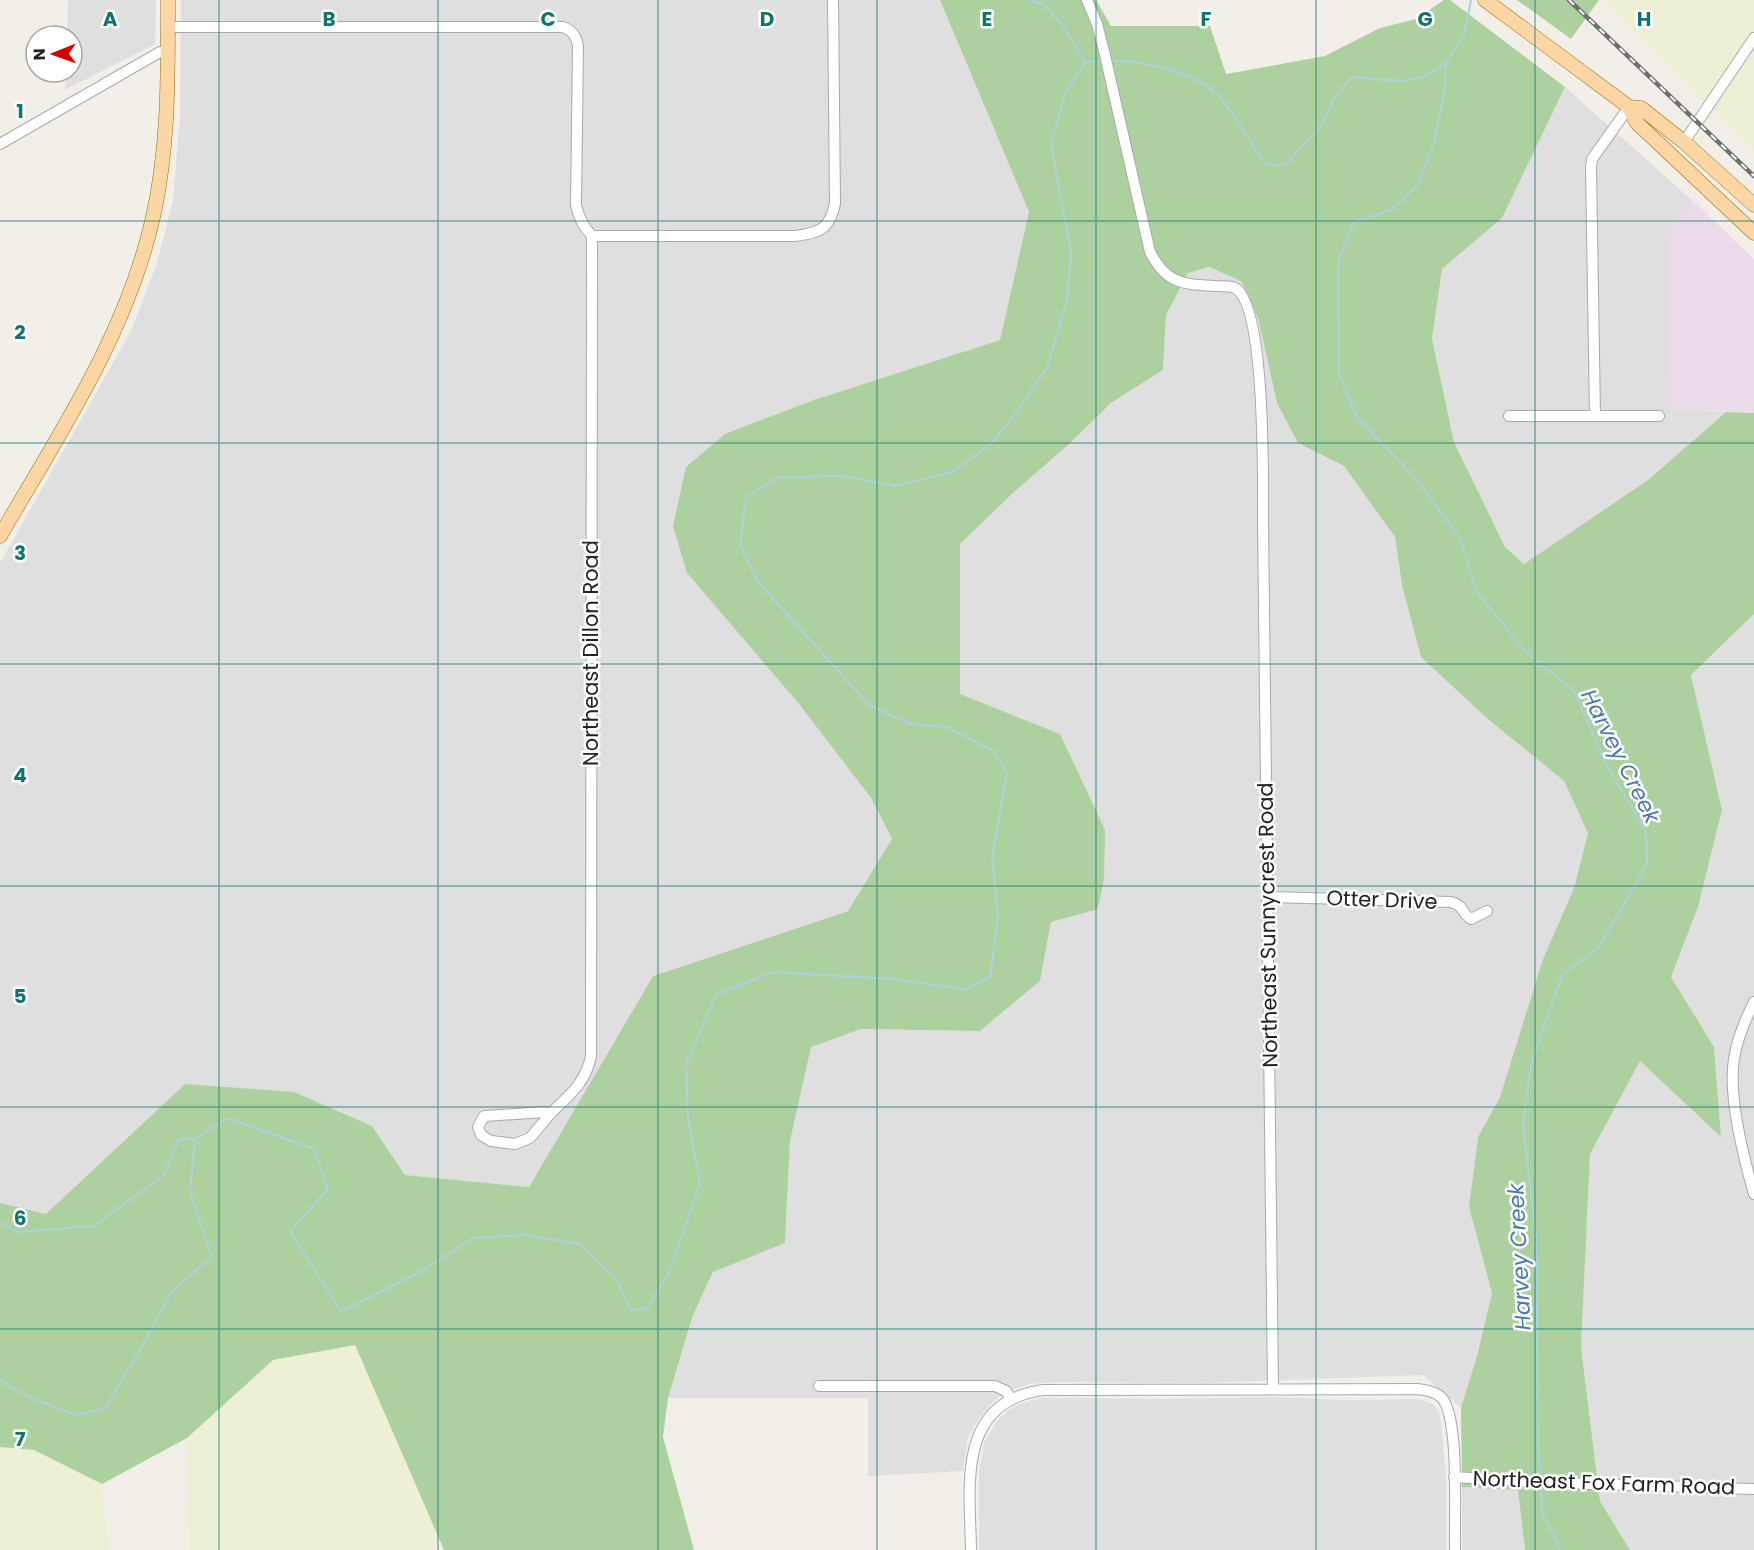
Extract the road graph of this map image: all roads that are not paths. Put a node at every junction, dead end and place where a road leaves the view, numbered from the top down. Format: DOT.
graph roads {
  1 [pos="168,0"];
  2 [pos="833,0"];
  3 [pos="1087,0"];
  4 [pos="1485,0"];
  5 [pos="168,27"];
  6 [pos="1754,38"];
  7 [pos="168,50"];
  8 [pos="1629,107"];
  9 [pos="1684,142"];
  10 [pos="0,144"];
  11 [pos="1754,205"];
  12 [pos="1754,233"];
  13 [pos="592,236"];
  14 [pos="1509,416"];
  15 [pos="1595,416"];
  16 [pos="1659,416"];
  17 [pos="0,536"];
  18 [pos="1267,897"];
  19 [pos="1487,912"];
  20 [pos="1754,1002"];
  21 [pos="551,1113"];
  22 [pos="1754,1194"];
  23 [pos="819,1386"];
  24 [pos="1273,1388"];
  25 [pos="1011,1398"];
  26 [pos="1454,1477"];
  27 [pos="1754,1489"];
  28 [pos="971,1550"];
  29 [pos="1455,1550"];
  1 -- 5 [label="main road"];
  2 -- 13 [label="street"];
  3 -- 18 [label="street, Northeast Sunnycrest Road"];
  4 -- 8 [label="main road"];
  5 -- 7 [label="main road"];
  5 -- 13 [label="street"];
  6 -- 9 [label="street"];
  7 -- 10 [label="street"];
  7 -- 17 [label="main road"];
  8 -- 9 [label="main road"];
  8 -- 12 [label="main road"];
  8 -- 15 [label="street"];
  9 -- 11 [label="main road"];
  13 -- 21 [label="street, Northeast Dillon Road"];
  14 -- 15 [label="street"];
  15 -- 16 [label="street"];
  18 -- 19 [label="street, Otter Drive"];
  18 -- 24 [label="street, Northeast Sunnycrest Road"];
  20 -- 22 [label="street"];
  21 -- 21 [label="street"];
  23 -- 25 [label="street"];
  24 -- 25 [label="street"];
  24 -- 26 [label="street, Northeast Fox Farm Road"];
  25 -- 28 [label="street"];
  26 -- 27 [label="street, Northeast Fox Farm Road"];
  26 -- 29 [label="street"];
}
